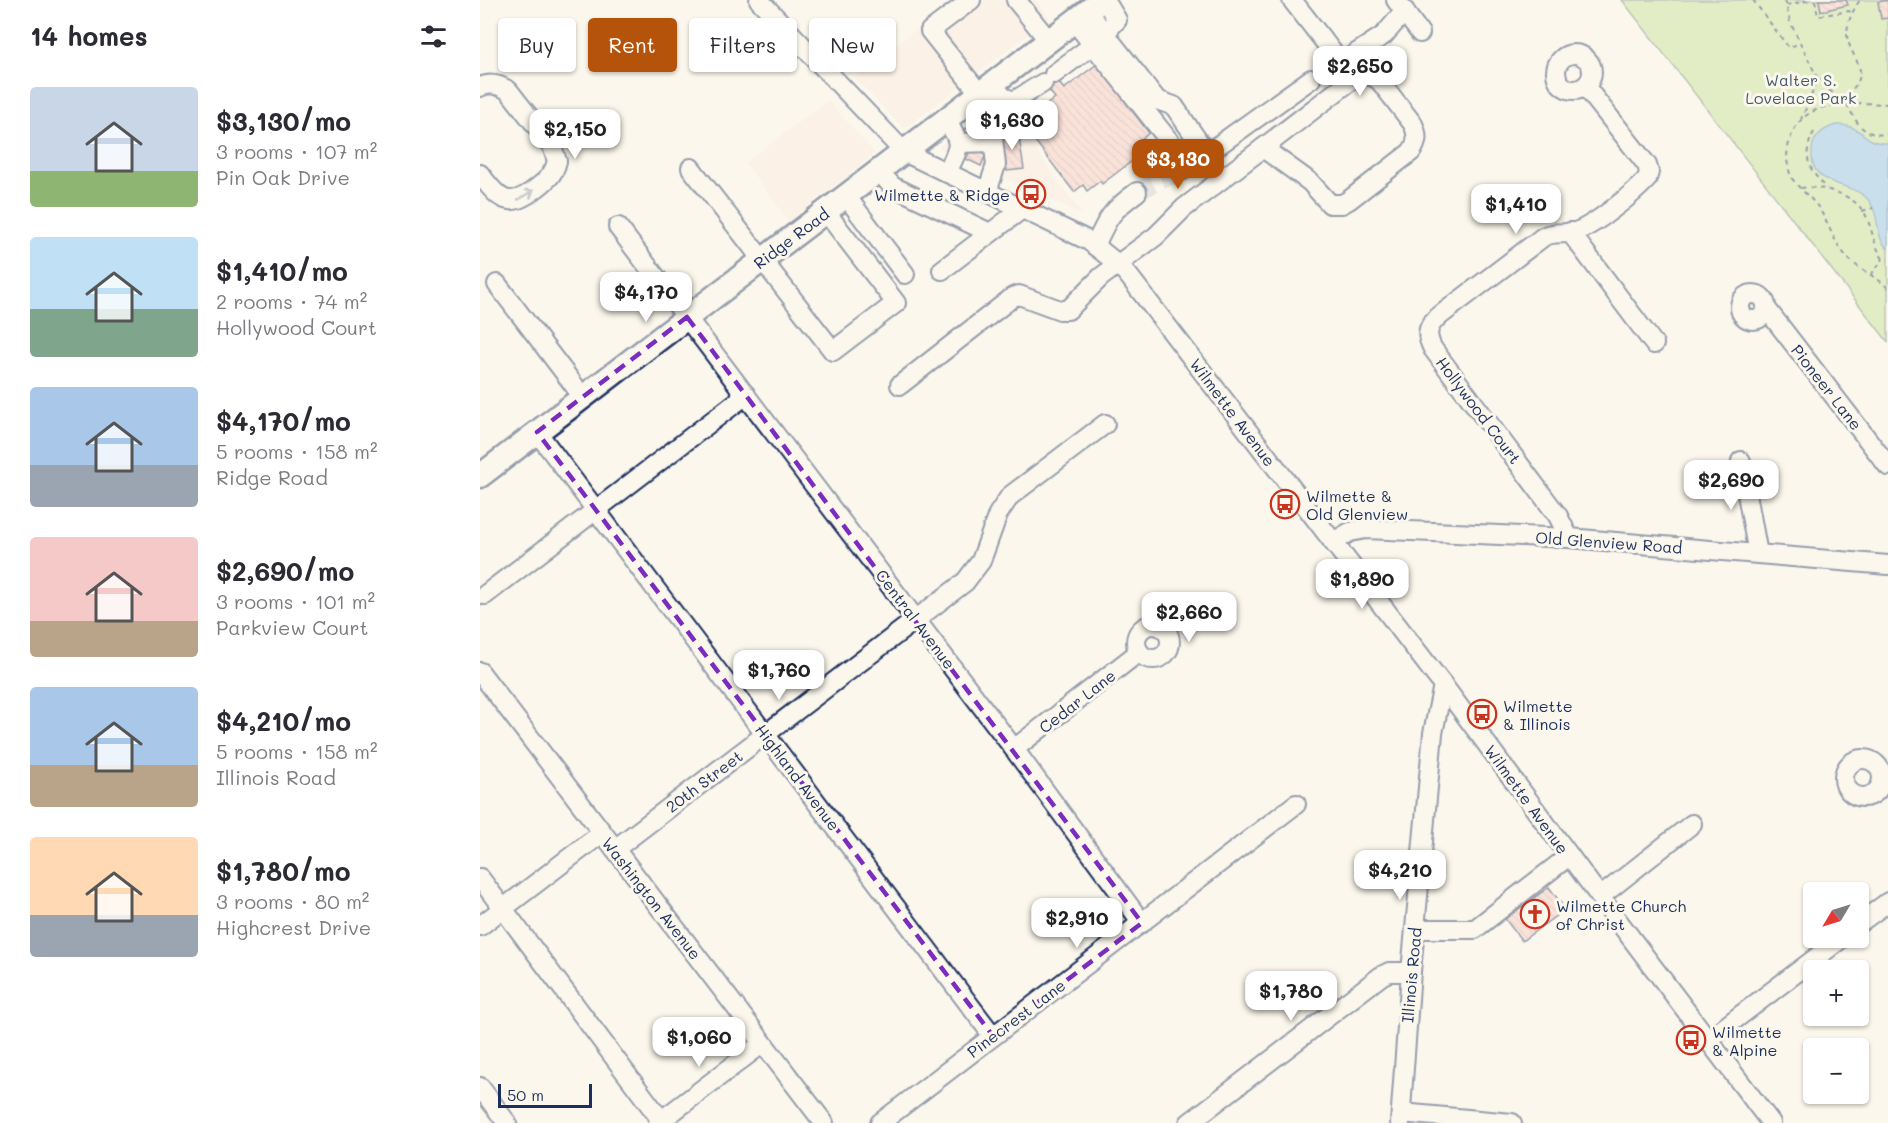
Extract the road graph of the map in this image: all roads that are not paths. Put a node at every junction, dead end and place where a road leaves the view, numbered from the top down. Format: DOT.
graph roads {
  1 [pos="759,0"];
  2 [pos="971,0"];
  3 [pos="1016,0"];
  4 [pos="1292,0"];
  5 [pos="1400,6"];
  6 [pos="1092,8"];
  7 [pos="1420,33"];
  8 [pos="1099,39"];
  9 [pos="1049,41"];
  10 [pos="1311,79"];
  11 [pos="480,87"];
  12 [pos="1585,87"];
  13 [pos="983,92"];
  14 [pos="946,120"];
  15 [pos="993,142"];
  16 [pos="959,143"];
  17 [pos="1263,148"];
  18 [pos="904,152"];
  19 [pos="1147,165"];
  20 [pos="691,168"];
  21 [pos="879,171"];
  22 [pos="947,173"];
  23 [pos="480,174"];
  24 [pos="987,192"];
  25 [pos="1137,192"];
  26 [pos="846,196"];
  27 [pos="1022,209"];
  28 [pos="826,212"];
  29 [pos="618,227"];
  30 [pos="1570,232"];
  31 [pos="990,233"];
  32 [pos="1095,246"];
  33 [pos="763,260"];
  34 [pos="1119,265"];
  35 [pos="942,270"];
  36 [pos="905,274"];
  37 [pos="497,284"];
  38 [pos="1766,308"];
  39 [pos="687,317"];
  40 [pos="1654,344"];
  41 [pos="900,385"];
  42 [pos="746,395"];
  43 [pos="583,397"];
  44 [pos="1105,424"];
  45 [pos="537,432"];
  46 [pos="1741,461"];
  47 [pos="1888,466"];
  48 [pos="480,476"];
  49 [pos="596,510"];
  50 [pos="1569,538"];
  51 [pos="1333,542"];
  52 [pos="1758,554"];
  53 [pos="1888,565"];
  54 [pos="485,595"];
  55 [pos="916,619"];
  56 [pos="1139,652"];
  57 [pos="480,672"];
  58 [pos="1443,685"];
  59 [pos="766,734"];
  60 [pos="1014,749"];
  61 [pos="1296,804"];
  62 [pos="1692,824"];
  63 [pos="602,833"];
  64 [pos="615,849"];
  65 [pos="1569,856"];
  66 [pos="480,878"];
  67 [pos="1600,897"];
  68 [pos="1888,902"];
  69 [pos="503,908"];
  70 [pos="1869,916"];
  71 [pos="1142,923"];
  72 [pos="480,926"];
  73 [pos="1415,929"];
  74 [pos="1829,948"];
  75 [pos="1411,972"];
  76 [pos="993,1036"];
  77 [pos="1708,1040"];
  78 [pos="763,1042"];
  79 [pos="480,1087"];
  80 [pos="1400,1118"];
  81 [pos="660,1122"];
  82 [pos="507,1123"];
  83 [pos="824,1123"];
  84 [pos="880,1123"];
  85 [pos="1189,1123"];
  86 [pos="1512,1123"];
  87 [pos="1772,1123"];
  1 -- 18 [label="street, Wilmette Avenue"];
  2 -- 13 [label="street"];
  3 -- 9 [label="street"];
  4 -- 5 [label="street"];
  5 -- 7 [label="street"];
  6 -- 8 [label="street"];
  6 -- 9 [label="main road, Ridge Road"];
  8 -- 10 [label="street"];
  8 -- 13 [label="street"];
  8 -- 19 [label="street"];
  9 -- 13 [label="main road, Ridge Road"];
  23 -- 11 [label="street, one-way"];
  12 -- 30 [label="street, Hollywood Court"];
  13 -- 14 [label="main road, Ridge Road"];
  13 -- 15 [label="street"];
  14 -- 16 [label="street"];
  14 -- 18 [label="main road, Ridge Road"];
  15 -- 16 [label="street"];
  15 -- 24 [label="street"];
  16 -- 22 [label="street"];
  17 -- 17 [label="street"];
  17 -- 34 [label="street"];
  18 -- 21 [label="main road, Ridge Road"];
  18 -- 22 [label="street, Wilmette Avenue"];
  20 -- 33 [label="street"];
  21 -- 26 [label="main road, Ridge Road"];
  21 -- 31 [label="street"];
  22 -- 24 [label="street, Wilmette Avenue"];
  24 -- 27 [label="street, Wilmette Avenue"];
  25 -- 32 [label="street"];
  26 -- 28 [label="main road, Ridge Road"];
  26 -- 36 [label="street"];
  27 -- 31 [label="street"];
  27 -- 32 [label="street, Wilmette Avenue"];
  28 -- 33 [label="main road, Ridge Road"];
  28 -- 33 [label="street"];
  29 -- 39 [label="street, Central Avenue"];
  30 -- 40 [label="street"];
  30 -- 50 [label="street, Hollywood Court"];
  31 -- 35 [label="street"];
  32 -- 34 [label="street, Wilmette Avenue"];
  33 -- 39 [label="main road, Ridge Road"];
  34 -- 41 [label="street"];
  34 -- 51 [label="street, Wilmette Avenue"];
  37 -- 43 [label="street"];
  38 -- 47 [label="street, Pioneer Lane"];
  39 -- 42 [label="street, Central Avenue"];
  39 -- 43 [label="main road, Ridge Road"];
  42 -- 49 [label="street"];
  42 -- 55 [label="street, Central Avenue"];
  43 -- 45 [label="main road, Ridge Road"];
  44 -- 55 [label="street, 20th Street"];
  45 -- 48 [label="main road, Ridge Road"];
  45 -- 49 [label="street, Highland Avenue"];
  46 -- 52 [label="street"];
  49 -- 54 [label="street"];
  49 -- 59 [label="street, Highland Avenue"];
  50 -- 51 [label="street, Old Glenview Road"];
  50 -- 52 [label="street, Old Glenview Road"];
  51 -- 58 [label="street, Wilmette Avenue"];
  52 -- 53 [label="street, Old Glenview Road"];
  55 -- 59 [label="street, 20th Street"];
  55 -- 60 [label="street, Central Avenue"];
  56 -- 60 [label="street, Cedar Lane"];
  57 -- 63 [label="street, Washington Avenue"];
  58 -- 65 [label="street, Wilmette Avenue"];
  58 -- 73 [label="street, Illinois Road"];
  59 -- 64 [label="street, 20th Street"];
  59 -- 76 [label="street, Highland Avenue"];
  60 -- 71 [label="street, Central Avenue"];
  61 -- 71 [label="street, Pinecrest Lane"];
  62 -- 67 [label="street"];
  63 -- 64 [label="street, Washington Avenue"];
  63 -- 69 [label="street"];
  64 -- 78 [label="street, Washington Avenue"];
  65 -- 67 [label="street, Wilmette Avenue"];
  65 -- 73 [label="street"];
  66 -- 69 [label="street"];
  67 -- 77 [label="street, Wilmette Avenue"];
  68 -- 70 [label="street"];
  69 -- 72 [label="street"];
  69 -- 81 [label="street"];
  71 -- 76 [label="street, Pinecrest Lane"];
  73 -- 75 [label="street, Illinois Road"];
  74 -- 77 [label="street"];
  75 -- 80 [label="street, Illinois Road"];
  75 -- 85 [label="street"];
  76 -- 84 [label="street, Pinecrest Lane"];
  77 -- 87 [label="street, Wilmette Avenue"];
  78 -- 81 [label="street"];
  78 -- 83 [label="street, Washington Avenue"];
  79 -- 82 [label="street"];
  80 -- 86 [label="street"];
}
